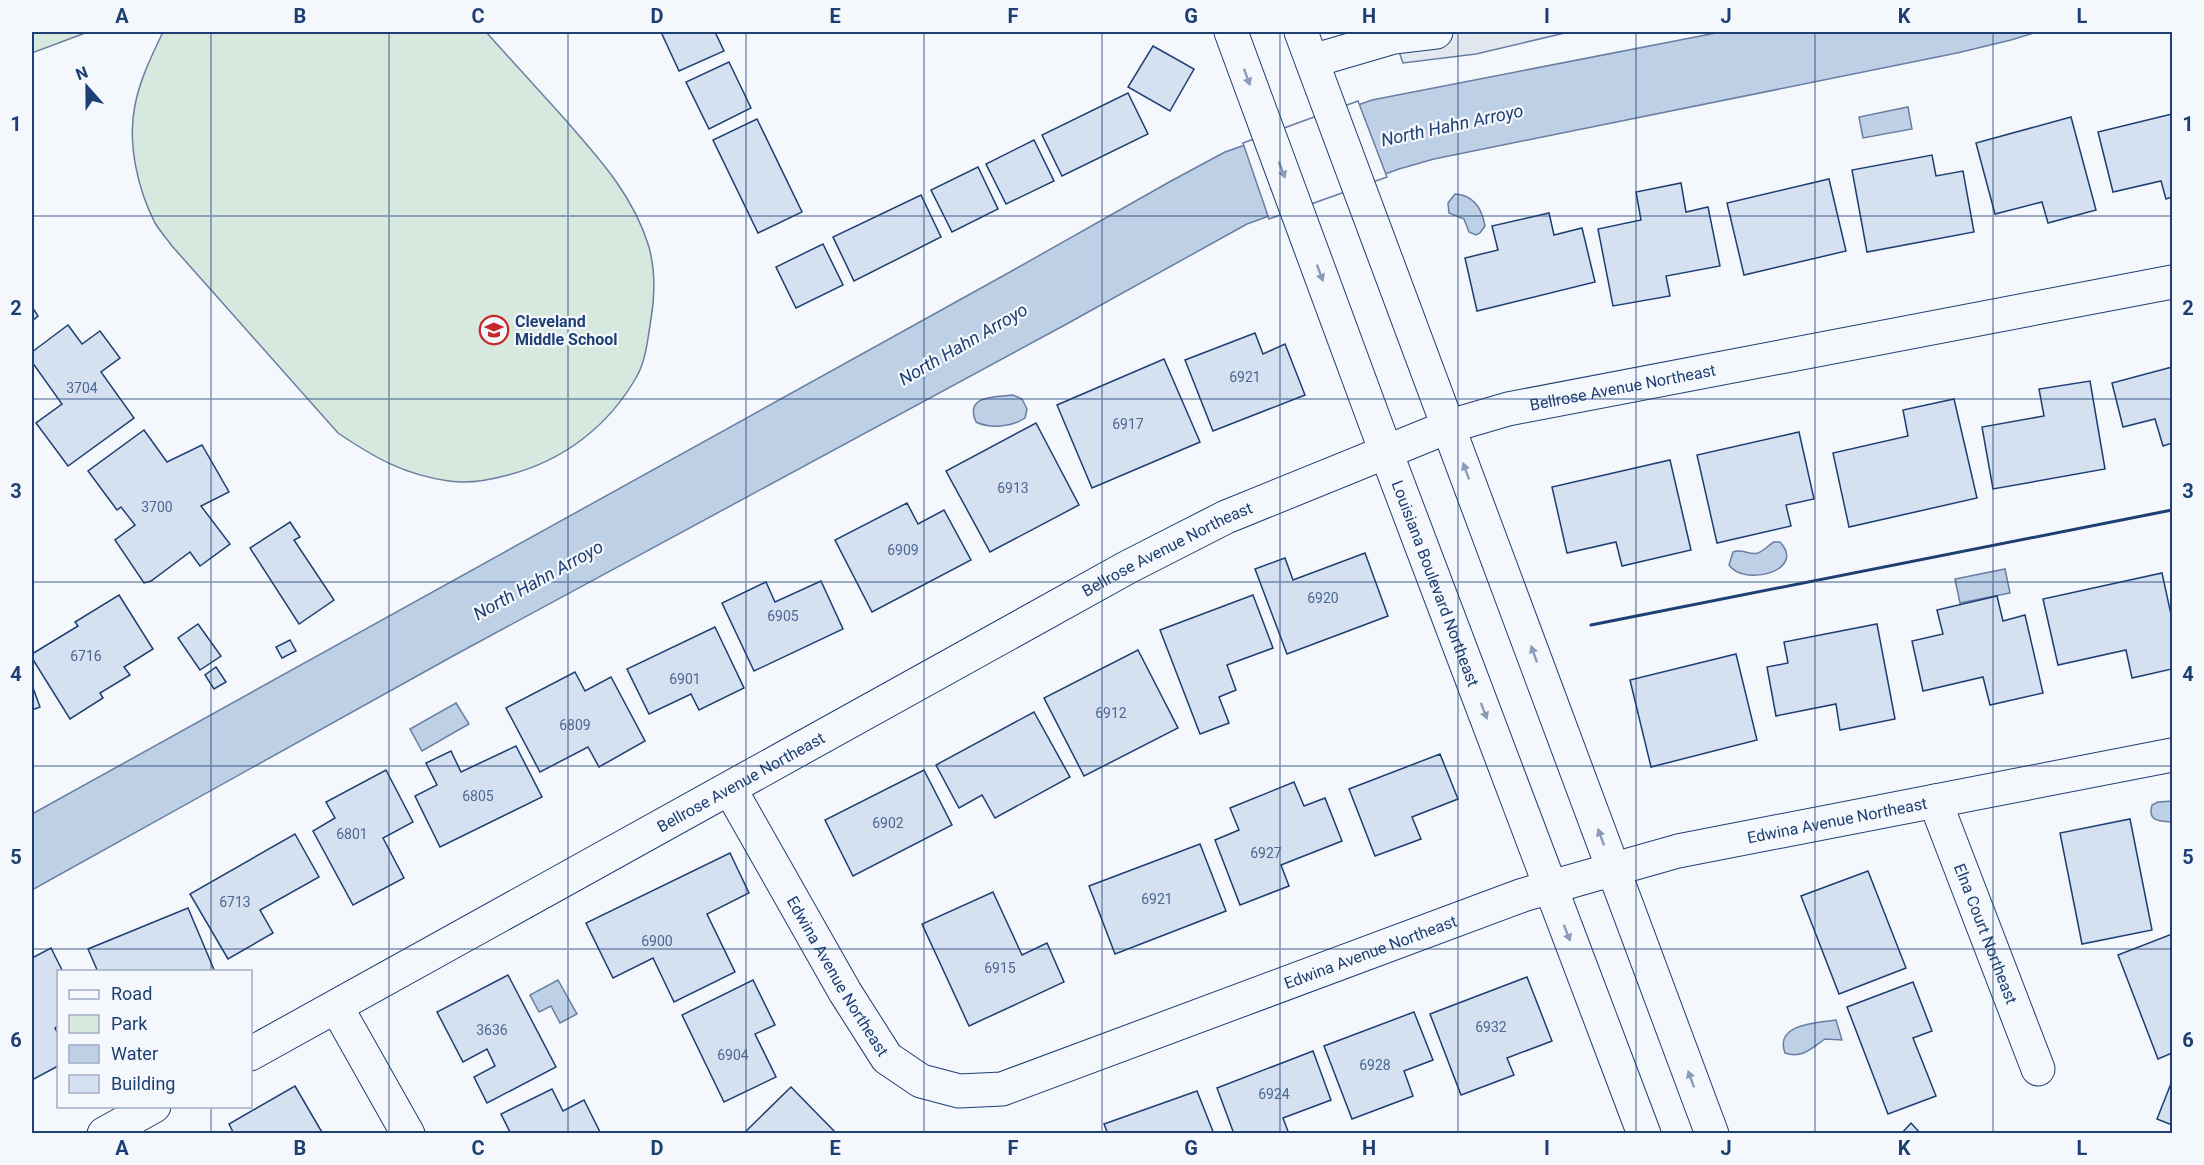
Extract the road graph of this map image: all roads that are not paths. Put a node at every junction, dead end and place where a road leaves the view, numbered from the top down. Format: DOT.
graph roads {
  1 [pos="1231,32"];
  2 [pos="1436,32"];
  3 [pos="1307,46"];
  4 [pos="2172,282"];
  5 [pos="1450,426"];
  6 [pos="1386,452"];
  7 [pos="2172,755"];
  8 [pos="730,789"];
  9 [pos="1935,801"];
  10 [pos="1613,868"];
  11 [pos="1550,887"];
  12 [pos="337,1008"];
  13 [pos="252,1053"];
  14 [pos="2038,1069"];
  15 [pos="152,1108"];
  16 [pos="104,1134"];
  17 [pos="408,1134"];
  18 [pos="1644,1134"];
  19 [pos="1712,1134"];
  1 -- 6 [label="street, Louisiana Boulevard Northeast, one-way"];
  2 -- 3 [label="street"];
  3 -- 5 [label="street"];
  4 -- 5 [label="street, Bellrose Avenue Northeast"];
  5 -- 6 [label="street, Bellrose Avenue Northeast"];
  10 -- 5 [label="street, one-way"];
  6 -- 8 [label="street, Bellrose Avenue Northeast"];
  6 -- 11 [label="street, Louisiana Boulevard Northeast, one-way"];
  7 -- 9 [label="street, Edwina Avenue Northeast"];
  8 -- 11 [label="street, Edwina Avenue Northeast"];
  8 -- 12 [label="street, Bellrose Avenue Northeast"];
  9 -- 10 [label="street, Edwina Avenue Northeast"];
  9 -- 14 [label="street, Elna Court Northeast"];
  10 -- 11 [label="street, Edwina Avenue Northeast"];
  19 -- 10 [label="street, one-way"];
  11 -- 18 [label="street, Louisiana Boulevard Northeast, one-way"];
  12 -- 13 [label="street, Bellrose Avenue Northeast"];
  12 -- 17 [label="street"];
  15 -- 16 [label="street"];
}
